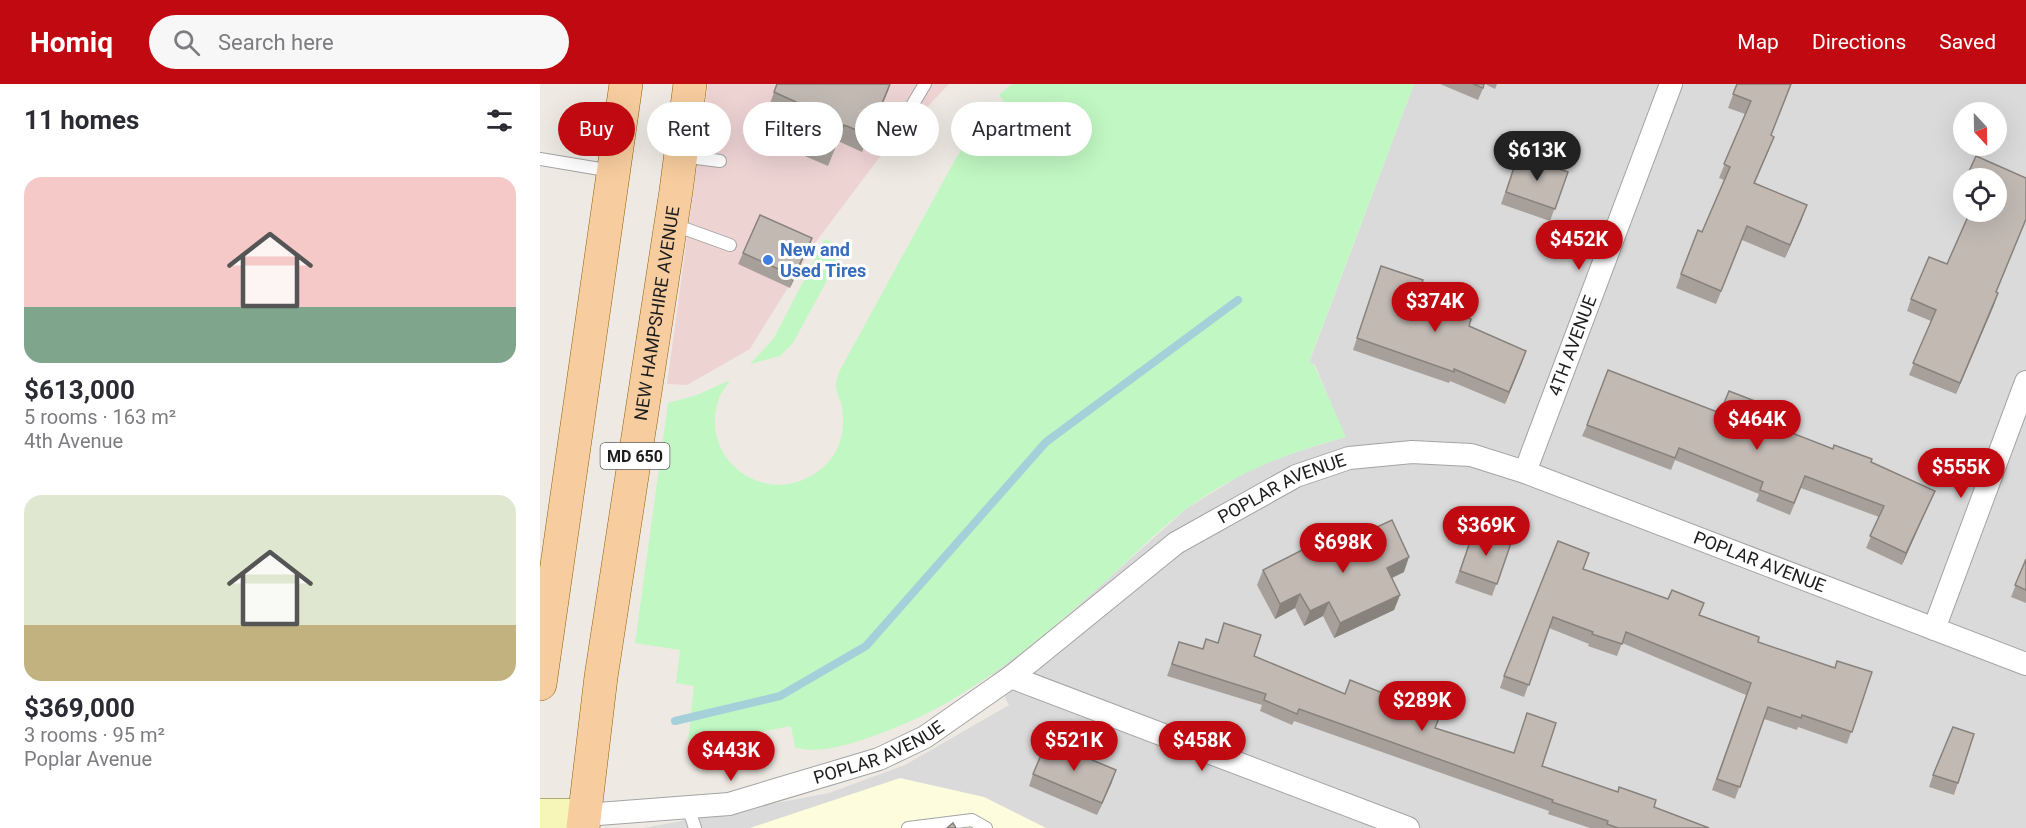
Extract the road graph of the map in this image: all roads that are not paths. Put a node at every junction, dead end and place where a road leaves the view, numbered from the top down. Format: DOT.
graph roads {
  1 [pos="626,84"];
  2 [pos="690,84"];
  3 [pos="925,84"];
  4 [pos="1671,84"];
  5 [pos="687,102"];
  6 [pos="914,102"];
  7 [pos="680,156"];
  8 [pos="687,156"];
  9 [pos="540,159"];
  10 [pos="720,161"];
  11 [pos="613,171"];
  12 [pos="671,223"];
  13 [pos="730,245"];
  14 [pos="2026,382"];
  15 [pos="1525,472"];
  16 [pos="1934,629"];
  17 [pos="2026,664"];
  18 [pos="1011,677"];
  19 [pos="540,684"];
  20 [pos="540,815"];
  21 [pos="692,817"];
  22 [pos="584,822"];
  23 [pos="908,828"];
  24 [pos="986,828"];
  25 [pos="1408,828"];
  1 -- 11 [label="main road, MD 650"];
  2 -- 5 [label="main road, NEW HAMPSHIRE AVENUE / MD 650"];
  3 -- 6 [label="lane"];
  4 -- 15 [label="street, 4TH AVENUE"];
  7 -- 12 [label="main road, NEW HAMPSHIRE AVENUE / MD 650"];
  8 -- 10 [label="lane"];
  9 -- 11 [label="lane"];
  11 -- 19 [label="main road, MD 650"];
  12 -- 13 [label="lane"];
  12 -- 22 [label="main road, NEW HAMPSHIRE AVENUE / MD 650"];
  14 -- 16 [label="street"];
  15 -- 16 [label="street, POPLAR AVENUE"];
  15 -- 18 [label="street, POPLAR AVENUE"];
  16 -- 17 [label="street, POPLAR AVENUE"];
  18 -- 21 [label="street, POPLAR AVENUE"];
  18 -- 25 [label="street"];
  20 -- 22 [label="street"];
  21 -- 22 [label="street, POPLAR AVENUE"];
  23 -- 24 [label="lane"];
}
